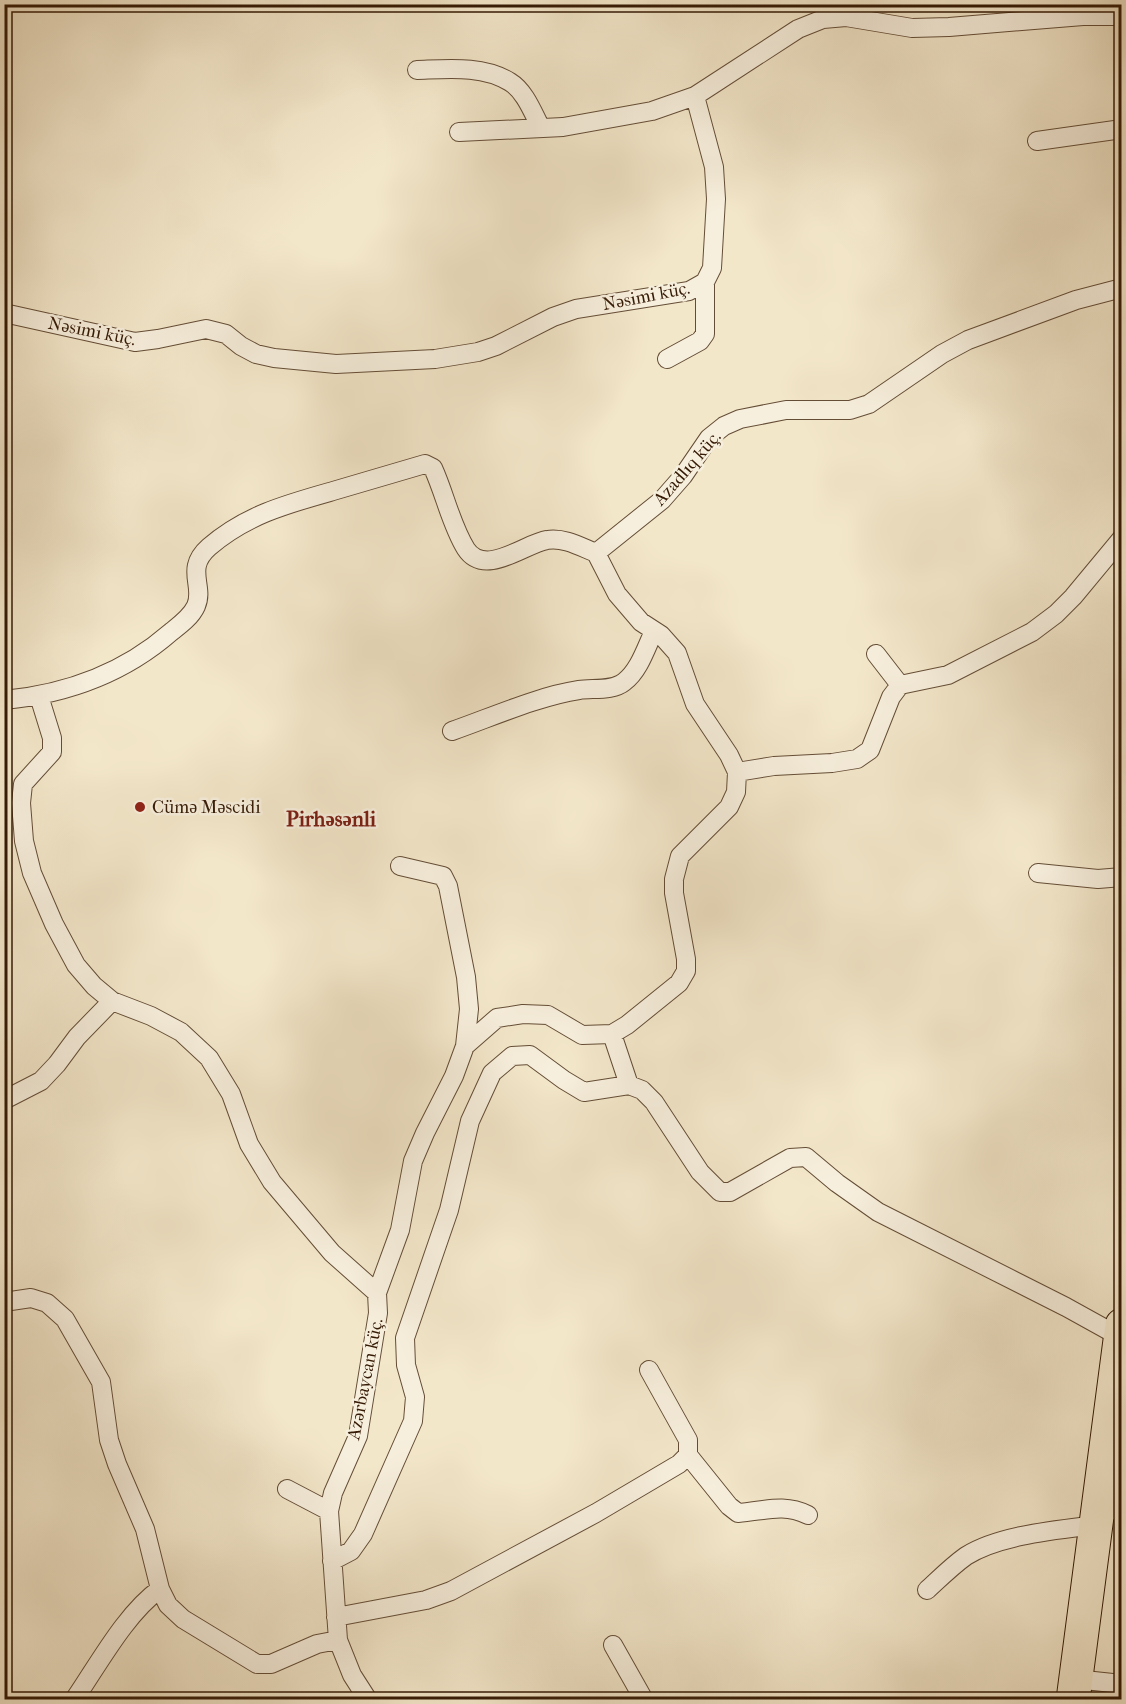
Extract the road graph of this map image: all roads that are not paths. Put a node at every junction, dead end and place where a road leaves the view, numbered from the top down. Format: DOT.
graph roads {
  1 [pos="1122,16"];
  2 [pos="417,70"];
  3 [pos="695,96"];
  4 [pos="541,128"];
  5 [pos="1122,129"];
  6 [pos="459,132"];
  7 [pos="1037,141"];
  8 [pos="705,282"];
  9 [pos="1122,288"];
  10 [pos="4,313"];
  11 [pos="668,359"];
  12 [pos="1122,538"];
  13 [pos="596,553"];
  14 [pos="654,631"];
  15 [pos="876,654"];
  16 [pos="900,685"];
  17 [pos="39,696"];
  18 [pos="4,700"];
  19 [pos="452,731"];
  20 [pos="737,772"];
  21 [pos="400,866"];
  22 [pos="1038,873"];
  23 [pos="1122,877"];
  24 [pos="112,1001"];
  25 [pos="612,1034"];
  26 [pos="465,1046"];
  27 [pos="629,1085"];
  28 [pos="4,1100"];
  29 [pos="377,1293"];
  30 [pos="4,1302"];
  31 [pos="1121,1334"];
  32 [pos="649,1370"];
  33 [pos="688,1455"];
  34 [pos="287,1489"];
  35 [pos="329,1511"];
  36 [pos="808,1515"];
  37 [pos="1105,1515"];
  38 [pos="332,1561"];
  39 [pos="160,1589"];
  40 [pos="927,1590"];
  41 [pos="336,1617"];
  42 [pos="338,1640"];
  43 [pos="614,1645"];
  44 [pos="1122,1684"];
  45 [pos="1074,1689"];
  46 [pos="74,1700"];
  47 [pos="368,1700"];
  48 [pos="644,1700"];
  1 -- 3 [label="street"];
  2 -- 4 [label="street"];
  3 -- 4 [label="street"];
  3 -- 8 [label="street, Nəsimi küç."];
  4 -- 6 [label="street"];
  5 -- 7 [label="street"];
  8 -- 10 [label="street, Nəsimi küç."];
  8 -- 11 [label="street"];
  9 -- 13 [label="street, Azadlıq küç."];
  12 -- 16 [label="street"];
  13 -- 14 [label="street"];
  13 -- 17 [label="street"];
  14 -- 19 [label="street"];
  14 -- 20 [label="street"];
  15 -- 16 [label="street"];
  16 -- 20 [label="street"];
  17 -- 18 [label="street"];
  17 -- 24 [label="street, Azərbaycan küç."];
  20 -- 25 [label="street"];
  21 -- 26 [label="street"];
  22 -- 23 [label="street"];
  24 -- 28 [label="street"];
  24 -- 29 [label="street, Azərbaycan küç."];
  25 -- 26 [label="street"];
  25 -- 27 [label="street"];
  26 -- 29 [label="street"];
  27 -- 31 [label="street"];
  27 -- 38 [label="street"];
  29 -- 35 [label="street, Azərbaycan küç."];
  30 -- 39 [label="street"];
  31 -- 37 [label="highway"];
  32 -- 33 [label="street"];
  33 -- 36 [label="street"];
  33 -- 41 [label="street"];
  34 -- 35 [label="street"];
  35 -- 38 [label="street, Azərbaycan küç."];
  37 -- 40 [label="street"];
  37 -- 45 [label="highway"];
  38 -- 41 [label="street, Azərbaycan küç."];
  39 -- 42 [label="street"];
  39 -- 46 [label="street"];
  41 -- 42 [label="street, Azərbaycan küç."];
  42 -- 47 [label="street, Azərbaycan küç."];
  43 -- 48 [label="street"];
  44 -- 45 [label="street"];
}
